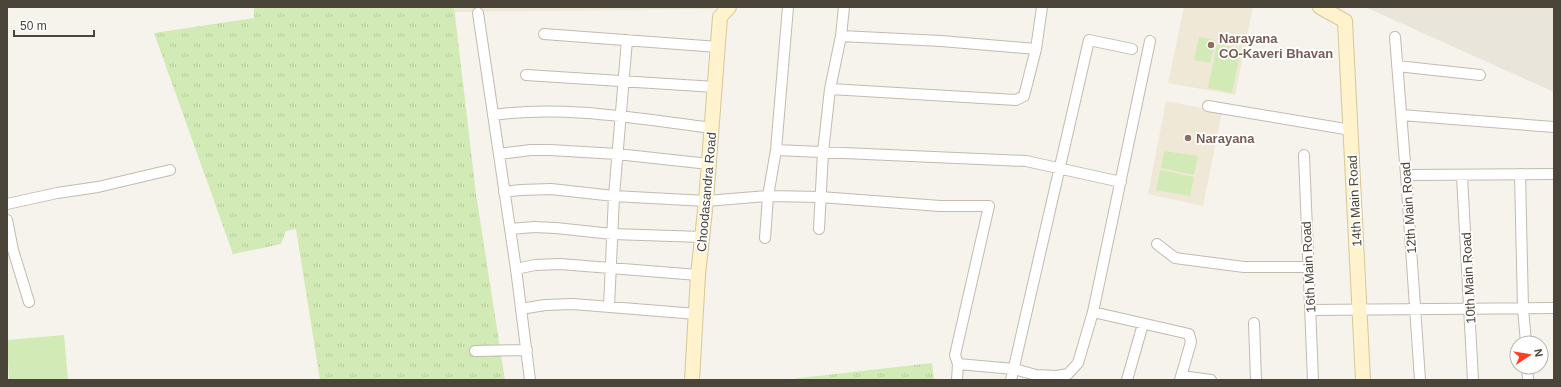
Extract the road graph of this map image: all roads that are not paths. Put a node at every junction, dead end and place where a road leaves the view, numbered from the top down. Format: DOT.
graph roads {
  1 [pos="728,7"];
  2 [pos="788,7"];
  3 [pos="844,7"];
  4 [pos="1042,7"];
  5 [pos="1320,7"];
  6 [pos="478,13"];
  7 [pos="544,34"];
  8 [pos="842,36"];
  9 [pos="1395,37"];
  10 [pos="627,40"];
  11 [pos="1150,41"];
  12 [pos="718,47"];
  13 [pos="1036,49"];
  14 [pos="1132,49"];
  15 [pos="1397,66"];
  16 [pos="526,75"];
  17 [pos="1480,75"];
  18 [pos="623,80"];
  19 [pos="715,87"];
  20 [pos="830,89"];
  21 [pos="1208,106"];
  22 [pos="493,115"];
  23 [pos="1401,115"];
  24 [pos="621,117"];
  25 [pos="1554,127"];
  26 [pos="712,128"];
  27 [pos="1350,130"];
  28 [pos="776,150"];
  29 [pos="823,152"];
  30 [pos="499,154"];
  31 [pos="617,154"];
  32 [pos="1304,155"];
  33 [pos="709,164"];
  34 [pos="1060,168"];
  35 [pos="170,170"];
  36 [pos="1520,174"];
  37 [pos="1554,174"];
  38 [pos="1406,175"];
  39 [pos="1462,176"];
  40 [pos="1121,182"];
  41 [pos="504,192"];
  42 [pos="614,196"];
  43 [pos="768,196"];
  44 [pos="820,198"];
  45 [pos="706,201"];
  46 [pos="7,204"];
  47 [pos="7,220"];
  48 [pos="510,229"];
  49 [pos="819,229"];
  50 [pos="612,234"];
  51 [pos="702,237"];
  52 [pos="765,238"];
  53 [pos="1157,244"];
  54 [pos="1307,266"];
  55 [pos="516,268"];
  56 [pos="611,268"];
  57 [pos="698,275"];
  58 [pos="29,302"];
  59 [pos="609,307"];
  60 [pos="1523,308"];
  61 [pos="1554,308"];
  62 [pos="521,309"];
  63 [pos="1469,309"];
  64 [pos="1310,310"];
  65 [pos="1360,310"];
  66 [pos="1415,310"];
  67 [pos="1093,312"];
  68 [pos="696,314"];
  69 [pos="1254,322"];
  70 [pos="1143,324"];
  71 [pos="1525,335"];
  72 [pos="527,350"];
  73 [pos="475,351"];
  74 [pos="958,364"];
  75 [pos="1014,369"];
  76 [pos="1057,378"];
  77 [pos="1181,378"];
  78 [pos="530,380"];
  79 [pos="692,380"];
  80 [pos="957,380"];
  81 [pos="1011,380"];
  82 [pos="1127,380"];
  83 [pos="1211,380"];
  84 [pos="1256,380"];
  85 [pos="1313,380"];
  86 [pos="1363,380"];
  87 [pos="1420,380"];
  88 [pos="1473,380"];
  1 -- 12 [label="street, Choodasandra Road"];
  2 -- 28 [label="street"];
  3 -- 8 [label="street"];
  4 -- 13 [label="street"];
  5 -- 27 [label="street, 14th Main Road"];
  6 -- 22 [label="street"];
  7 -- 10 [label="street"];
  8 -- 13 [label="street"];
  8 -- 20 [label="street"];
  9 -- 15 [label="street, 12th Main Road"];
  10 -- 12 [label="street"];
  10 -- 18 [label="street"];
  11 -- 40 [label="street"];
  12 -- 19 [label="street, Choodasandra Road"];
  13 -- 20 [label="street"];
  14 -- 34 [label="street"];
  15 -- 17 [label="street"];
  15 -- 23 [label="street, 12th Main Road"];
  16 -- 18 [label="street"];
  18 -- 19 [label="street"];
  18 -- 24 [label="street"];
  19 -- 26 [label="street, Choodasandra Road"];
  20 -- 29 [label="street"];
  21 -- 27 [label="street"];
  22 -- 24 [label="street"];
  22 -- 30 [label="street"];
  23 -- 25 [label="street"];
  23 -- 38 [label="street, 12th Main Road"];
  24 -- 26 [label="street"];
  24 -- 31 [label="street"];
  26 -- 33 [label="street, Choodasandra Road"];
  27 -- 65 [label="street, 14th Main Road"];
  28 -- 29 [label="street"];
  28 -- 43 [label="street"];
  29 -- 34 [label="street"];
  29 -- 44 [label="street"];
  30 -- 31 [label="street"];
  30 -- 41 [label="street"];
  31 -- 33 [label="street"];
  31 -- 42 [label="street"];
  32 -- 54 [label="street, 16th Main Road"];
  33 -- 45 [label="street, Choodasandra Road"];
  34 -- 40 [label="street"];
  34 -- 75 [label="street"];
  35 -- 46 [label="street"];
  36 -- 37 [label="street"];
  36 -- 39 [label="street"];
  36 -- 60 [label="street"];
  38 -- 39 [label="street"];
  38 -- 66 [label="street, 12th Main Road"];
  39 -- 63 [label="street, 10th Main Road"];
  40 -- 67 [label="street"];
  41 -- 42 [label="street"];
  41 -- 48 [label="street"];
  42 -- 45 [label="street"];
  42 -- 50 [label="street"];
  43 -- 44 [label="street"];
  43 -- 45 [label="street"];
  43 -- 52 [label="street"];
  44 -- 49 [label="street"];
  44 -- 74 [label="street"];
  45 -- 51 [label="street, Choodasandra Road"];
  47 -- 58 [label="street"];
  48 -- 50 [label="street"];
  48 -- 55 [label="street"];
  50 -- 51 [label="street"];
  50 -- 56 [label="street"];
  51 -- 57 [label="street, Choodasandra Road"];
  53 -- 54 [label="street"];
  54 -- 64 [label="street, 16th Main Road"];
  55 -- 56 [label="street"];
  55 -- 62 [label="street"];
  56 -- 57 [label="street"];
  56 -- 59 [label="street"];
  57 -- 68 [label="street, Choodasandra Road"];
  59 -- 62 [label="street"];
  59 -- 68 [label="street"];
  60 -- 61 [label="street"];
  60 -- 63 [label="street"];
  60 -- 71 [label="street"];
  62 -- 72 [label="street"];
  63 -- 66 [label="street"];
  63 -- 88 [label="street, 10th Main Road"];
  64 -- 65 [label="street"];
  64 -- 85 [label="street, 16th Main Road"];
  65 -- 66 [label="street"];
  65 -- 86 [label="street, 14th Main Road"];
  66 -- 87 [label="street, 12th Main Road"];
  67 -- 70 [label="street"];
  67 -- 76 [label="street"];
  68 -- 79 [label="street, Choodasandra Road"];
  69 -- 84 [label="street"];
  70 -- 77 [label="street"];
  70 -- 82 [label="street"];
  72 -- 73 [label="street"];
  72 -- 78 [label="street"];
  74 -- 75 [label="street"];
  74 -- 80 [label="street"];
  75 -- 76 [label="street"];
  75 -- 81 [label="street"];
  77 -- 83 [label="street"];
}
